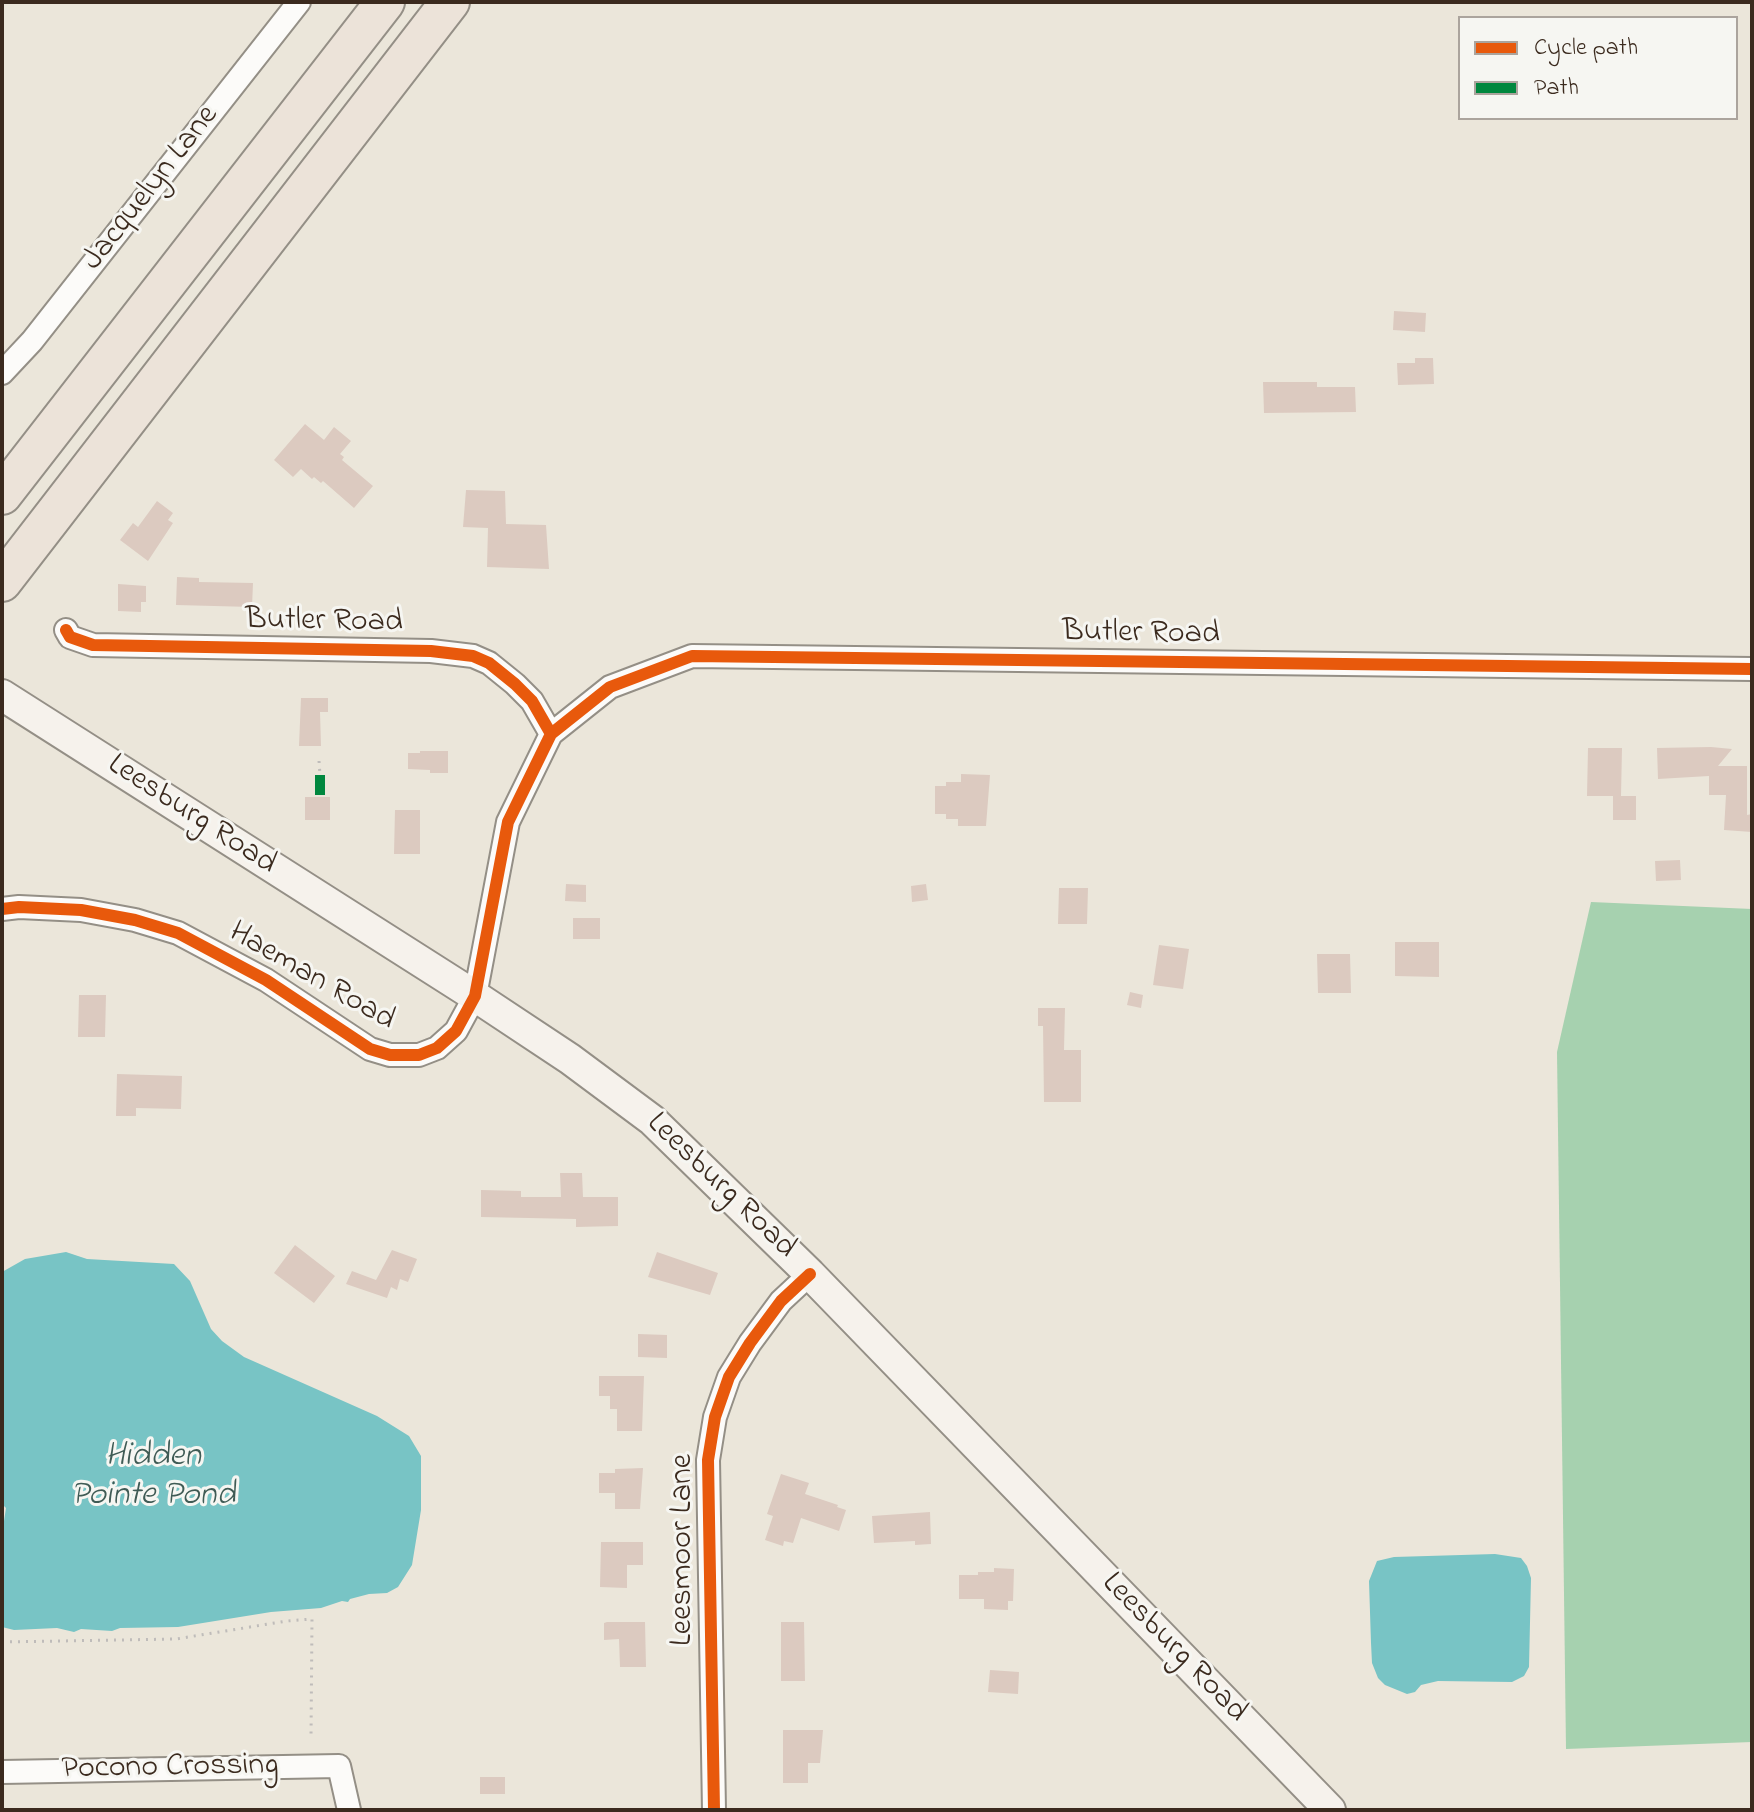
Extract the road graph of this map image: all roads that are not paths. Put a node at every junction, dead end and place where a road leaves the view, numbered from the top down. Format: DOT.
graph roads {
  1 [pos="299,2"];
  2 [pos="385,2"];
  3 [pos="450,2"];
  4 [pos="2,373"];
  5 [pos="2,495"];
  6 [pos="2,582"];
  7 [pos="66,630"];
  8 [pos="1752,669"];
  9 [pos="2,695"];
  10 [pos="551,734"];
  11 [pos="2,909"];
  12 [pos="475,996"];
  13 [pos="810,1274"];
  14 [pos="2,1772"];
  15 [pos="349,1810"];
  16 [pos="714,1810"];
  17 [pos="1330,1810"];
  1 -- 4 [label="street, Jacquelyn Lane"];
  2 -- 5 [label="highway"];
  3 -- 6 [label="highway"];
  7 -- 10 [label="street, Butler Road"];
  8 -- 10 [label="street, Butler Road"];
  9 -- 12 [label="main road, Leesburg Road"];
  10 -- 12 [label="street, Butler Road"];
  11 -- 12 [label="street, Haeman Road"];
  12 -- 13 [label="main road, Leesburg Road"];
  13 -- 16 [label="street, Leesmoor Lane"];
  13 -- 17 [label="main road, Leesburg Road"];
  14 -- 15 [label="street, Pocono Crossing"];
}
